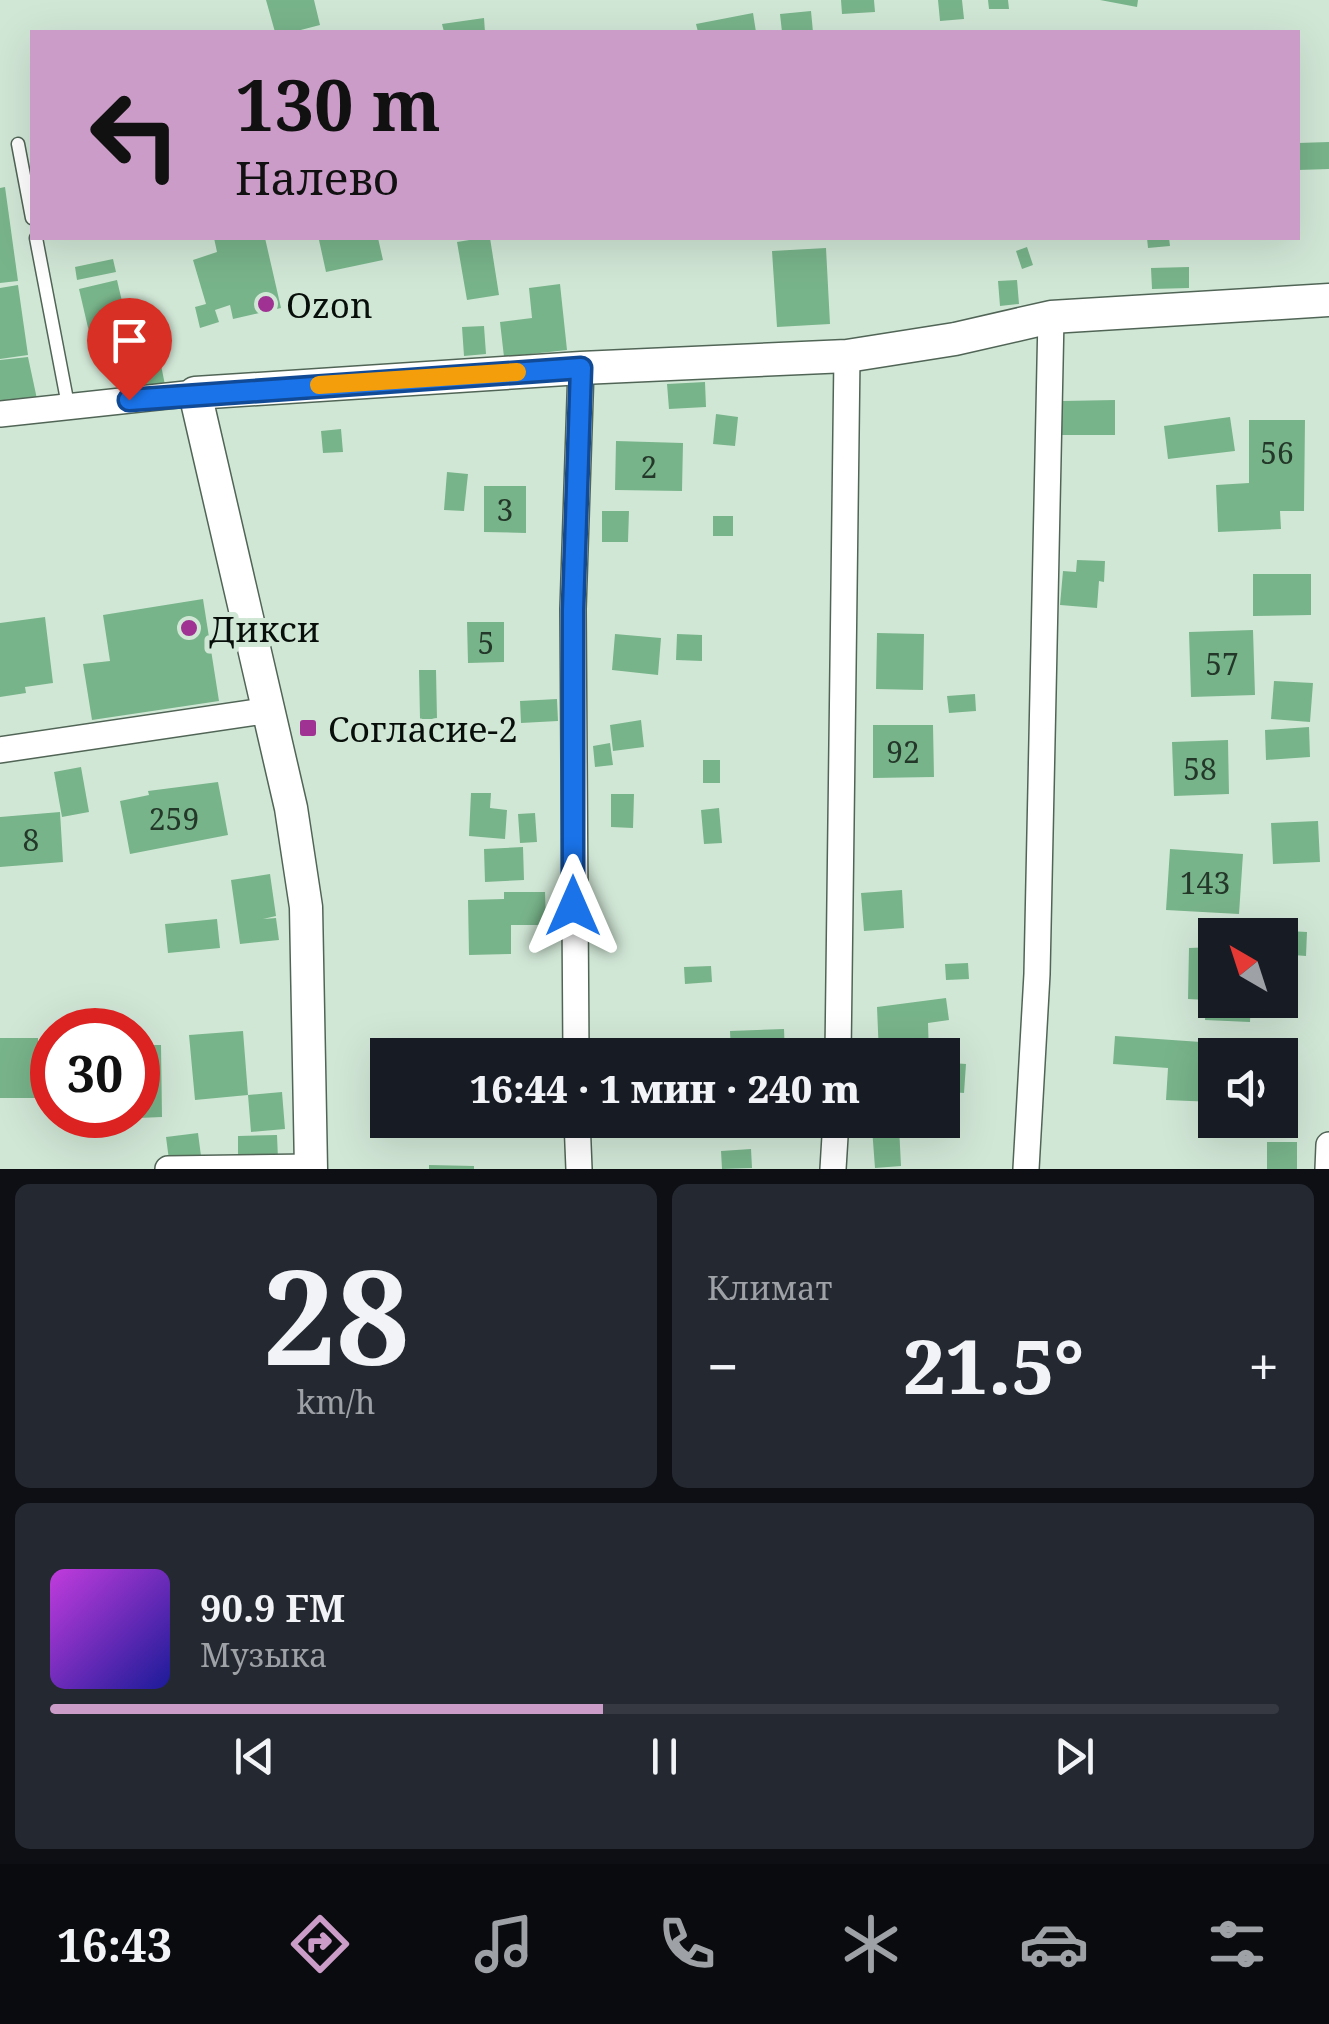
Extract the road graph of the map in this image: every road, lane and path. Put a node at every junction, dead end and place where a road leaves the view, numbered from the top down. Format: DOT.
graph roads {
  1 [pos="18,144"];
  2 [pos="30,207"];
  3 [pos="36,240"];
  4 [pos="1329,300"];
  5 [pos="1051,318"];
  6 [pos="847,356"];
  7 [pos="581,368"];
  8 [pos="195,393"];
  9 [pos="68,405"];
  10 [pos="0,414"];
  11 [pos="271,710"];
  12 [pos="0,750"];
  13 [pos="576,1038"];
  14 [pos="838,1038"];
  15 [pos="577,1138"];
  16 [pos="835,1138"];
  17 [pos="1329,1145"];
  18 [pos="311,1168"];
  19 [pos="168,1169"];
  20 [pos="578,1169"];
  21 [pos="834,1169"];
  22 [pos="1026,1169"];
  23 [pos="1328,1169"];
  1 -- 2 [label="lane"];
  3 -- 9 [label="lane"];
  4 -- 5 [label="street"];
  5 -- 6 [label="street"];
  5 -- 22 [label="street"];
  6 -- 7 [label="street"];
  6 -- 14 [label="street"];
  7 -- 8 [label="street"];
  7 -- 13 [label="street"];
  8 -- 9 [label="street"];
  8 -- 11 [label="street"];
  9 -- 10 [label="street"];
  11 -- 12 [label="street"];
  11 -- 18 [label="street"];
  15 -- 20 [label="street"];
  16 -- 21 [label="street"];
  17 -- 23 [label="street"];
  18 -- 19 [label="street"];
}
